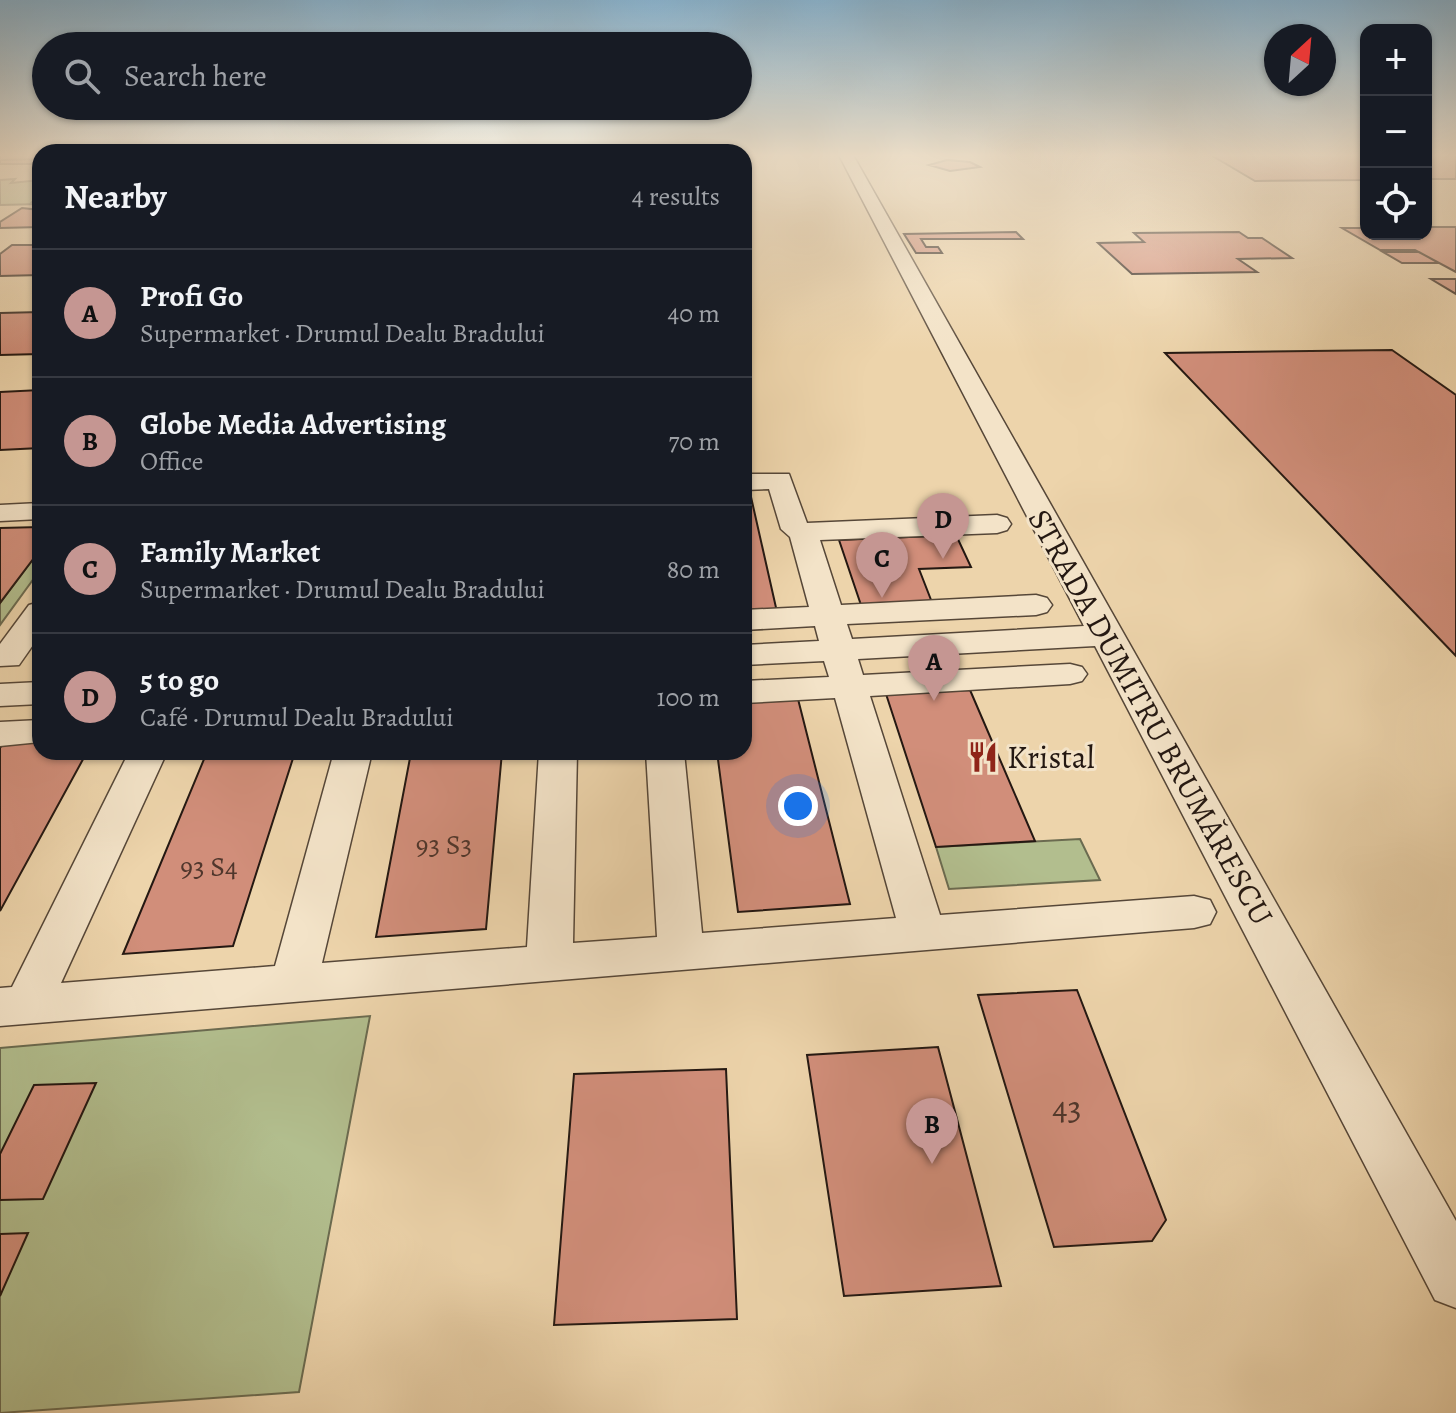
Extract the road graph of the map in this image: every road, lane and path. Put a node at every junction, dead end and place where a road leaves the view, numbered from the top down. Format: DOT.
graph roads {
  1 [pos="882,221"];
  2 [pos="752,482"];
  3 [pos="32,511"];
  4 [pos="0,513"];
  5 [pos="997,524"];
  6 [pos="803,532"];
  7 [pos="1036,605"];
  8 [pos="752,623"];
  9 [pos="32,627"];
  10 [pos="1106,635"];
  11 [pos="838,651"];
  12 [pos="752,655"];
  13 [pos="16,658"];
  14 [pos="1070,674"];
  15 [pos="752,689"];
  16 [pos="32,693"];
  17 [pos="0,695"];
  18 [pos="32,732"];
  19 [pos="0,734"];
  20 [pos="144,760"];
  21 [pos="351,760"];
  22 [pos="558,760"];
  23 [pos="666,760"];
  24 [pos="1194,912"];
  25 [pos="923,933"];
  26 [pos="681,953"];
  27 [pos="549,963"];
  28 [pos="294,983"];
  29 [pos="13,1006"];
  30 [pos="1456,1279"];
  1 -- 10 [label="street, STRADA DUMITRU BRUMĂRESCU"];
  2 -- 6 [label="street"];
  3 -- 4 [label="street"];
  5 -- 6 [label="street"];
  6 -- 11 [label="street"];
  7 -- 11 [label="street"];
  8 -- 11 [label="street"];
  9 -- 13 [label="street"];
  10 -- 11 [label="street"];
  10 -- 30 [label="street, STRADA DUMITRU BRUMĂRESCU"];
  11 -- 12 [label="street"];
  11 -- 14 [label="street"];
  11 -- 15 [label="street"];
  11 -- 25 [label="street"];
  16 -- 17 [label="street"];
  18 -- 19 [label="street"];
  20 -- 29 [label="street"];
  21 -- 28 [label="street"];
  22 -- 27 [label="street"];
  23 -- 26 [label="street"];
  24 -- 25 [label="street"];
  25 -- 26 [label="street"];
  26 -- 27 [label="street"];
  27 -- 28 [label="street"];
  28 -- 29 [label="street"];
}
